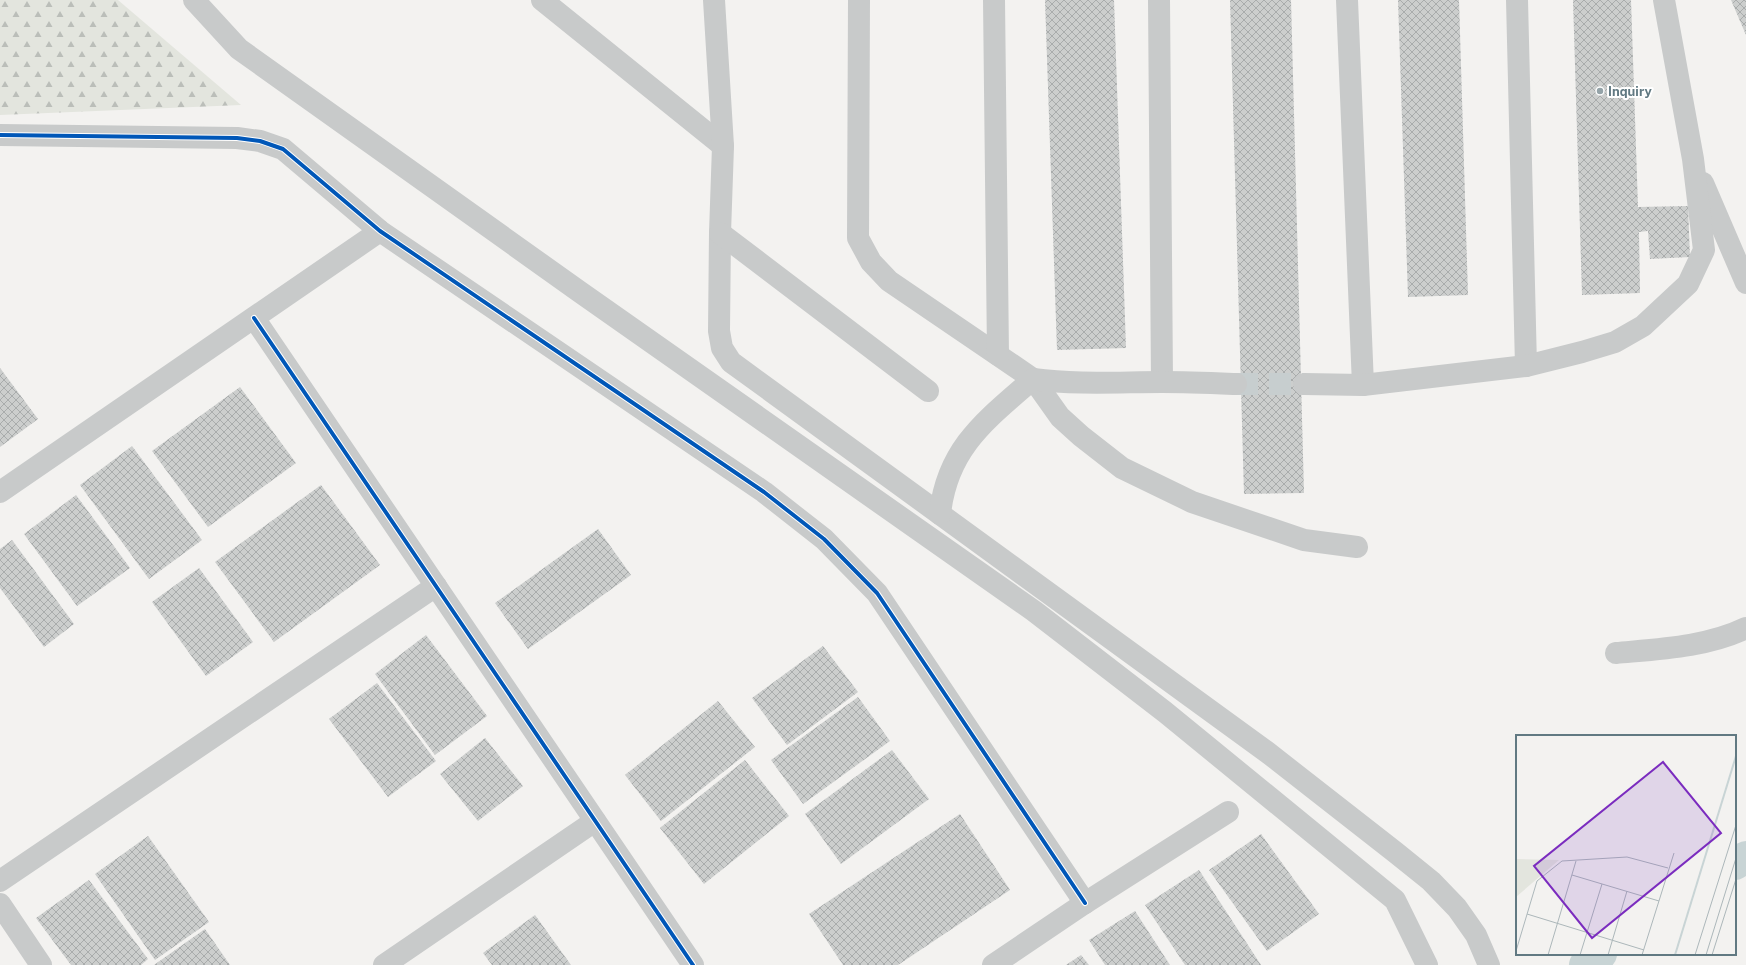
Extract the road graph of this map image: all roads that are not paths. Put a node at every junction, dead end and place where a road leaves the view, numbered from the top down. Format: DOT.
graph roads {
  1 [pos="194,0"];
  2 [pos="542,0"];
  3 [pos="714,0"];
  4 [pos="860,0"];
  5 [pos="994,0"];
  6 [pos="1159,0"];
  7 [pos="1347,0"];
  8 [pos="1517,0"];
  9 [pos="1664,0"];
  10 [pos="562,8"];
  11 [pos="0,135"];
  12 [pos="723,146"];
  13 [pos="1693,159"];
  14 [pos="380,231"];
  15 [pos="720,233"];
  16 [pos="1746,283"];
  17 [pos="254,318"];
  18 [pos="998,355"];
  19 [pos="1526,366"];
  20 [pos="1033,379"];
  21 [pos="1162,382"];
  22 [pos="1236,384"];
  23 [pos="1304,384"];
  24 [pos="1363,385"];
  25 [pos="928,391"];
  26 [pos="0,492"];
  27 [pos="940,514"];
  28 [pos="1357,547"];
  29 [pos="436,586"];
  30 [pos="1746,628"];
  31 [pos="1616,653"];
  32 [pos="1228,812"];
  33 [pos="595,821"];
  34 [pos="0,881"];
  35 [pos="1085,903"];
  36 [pos="0,904"];
  37 [pos="1485,956"];
  38 [pos="41,965"];
  39 [pos="384,965"];
  40 [pos="693,965"];
  41 [pos="993,965"];
  42 [pos="1427,965"];
  1 -- 42 [label="street"];
  2 -- 10 [label="street"];
  3 -- 12 [label="street"];
  4 -- 18 [label="street"];
  5 -- 18 [label="street"];
  6 -- 21 [label="street"];
  7 -- 24 [label="street"];
  8 -- 19 [label="street"];
  9 -- 13 [label="street"];
  10 -- 12 [label="street"];
  11 -- 14 [label="street"];
  12 -- 15 [label="street"];
  13 -- 16 [label="street"];
  13 -- 19 [label="street"];
  14 -- 17 [label="street"];
  14 -- 35 [label="street"];
  15 -- 25 [label="street"];
  15 -- 27 [label="street"];
  17 -- 26 [label="street"];
  17 -- 29 [label="street"];
  18 -- 20 [label="street"];
  19 -- 24 [label="street"];
  20 -- 21 [label="street"];
  20 -- 27 [label="street"];
  20 -- 28 [label="street"];
  21 -- 22 [label="street"];
  23 -- 24 [label="street"];
  27 -- 37 [label="street"];
  29 -- 33 [label="street"];
  29 -- 34 [label="street"];
  30 -- 31 [label="street"];
  32 -- 35 [label="street"];
  33 -- 39 [label="street"];
  33 -- 40 [label="street"];
  35 -- 41 [label="street"];
  36 -- 38 [label="street"];
}
